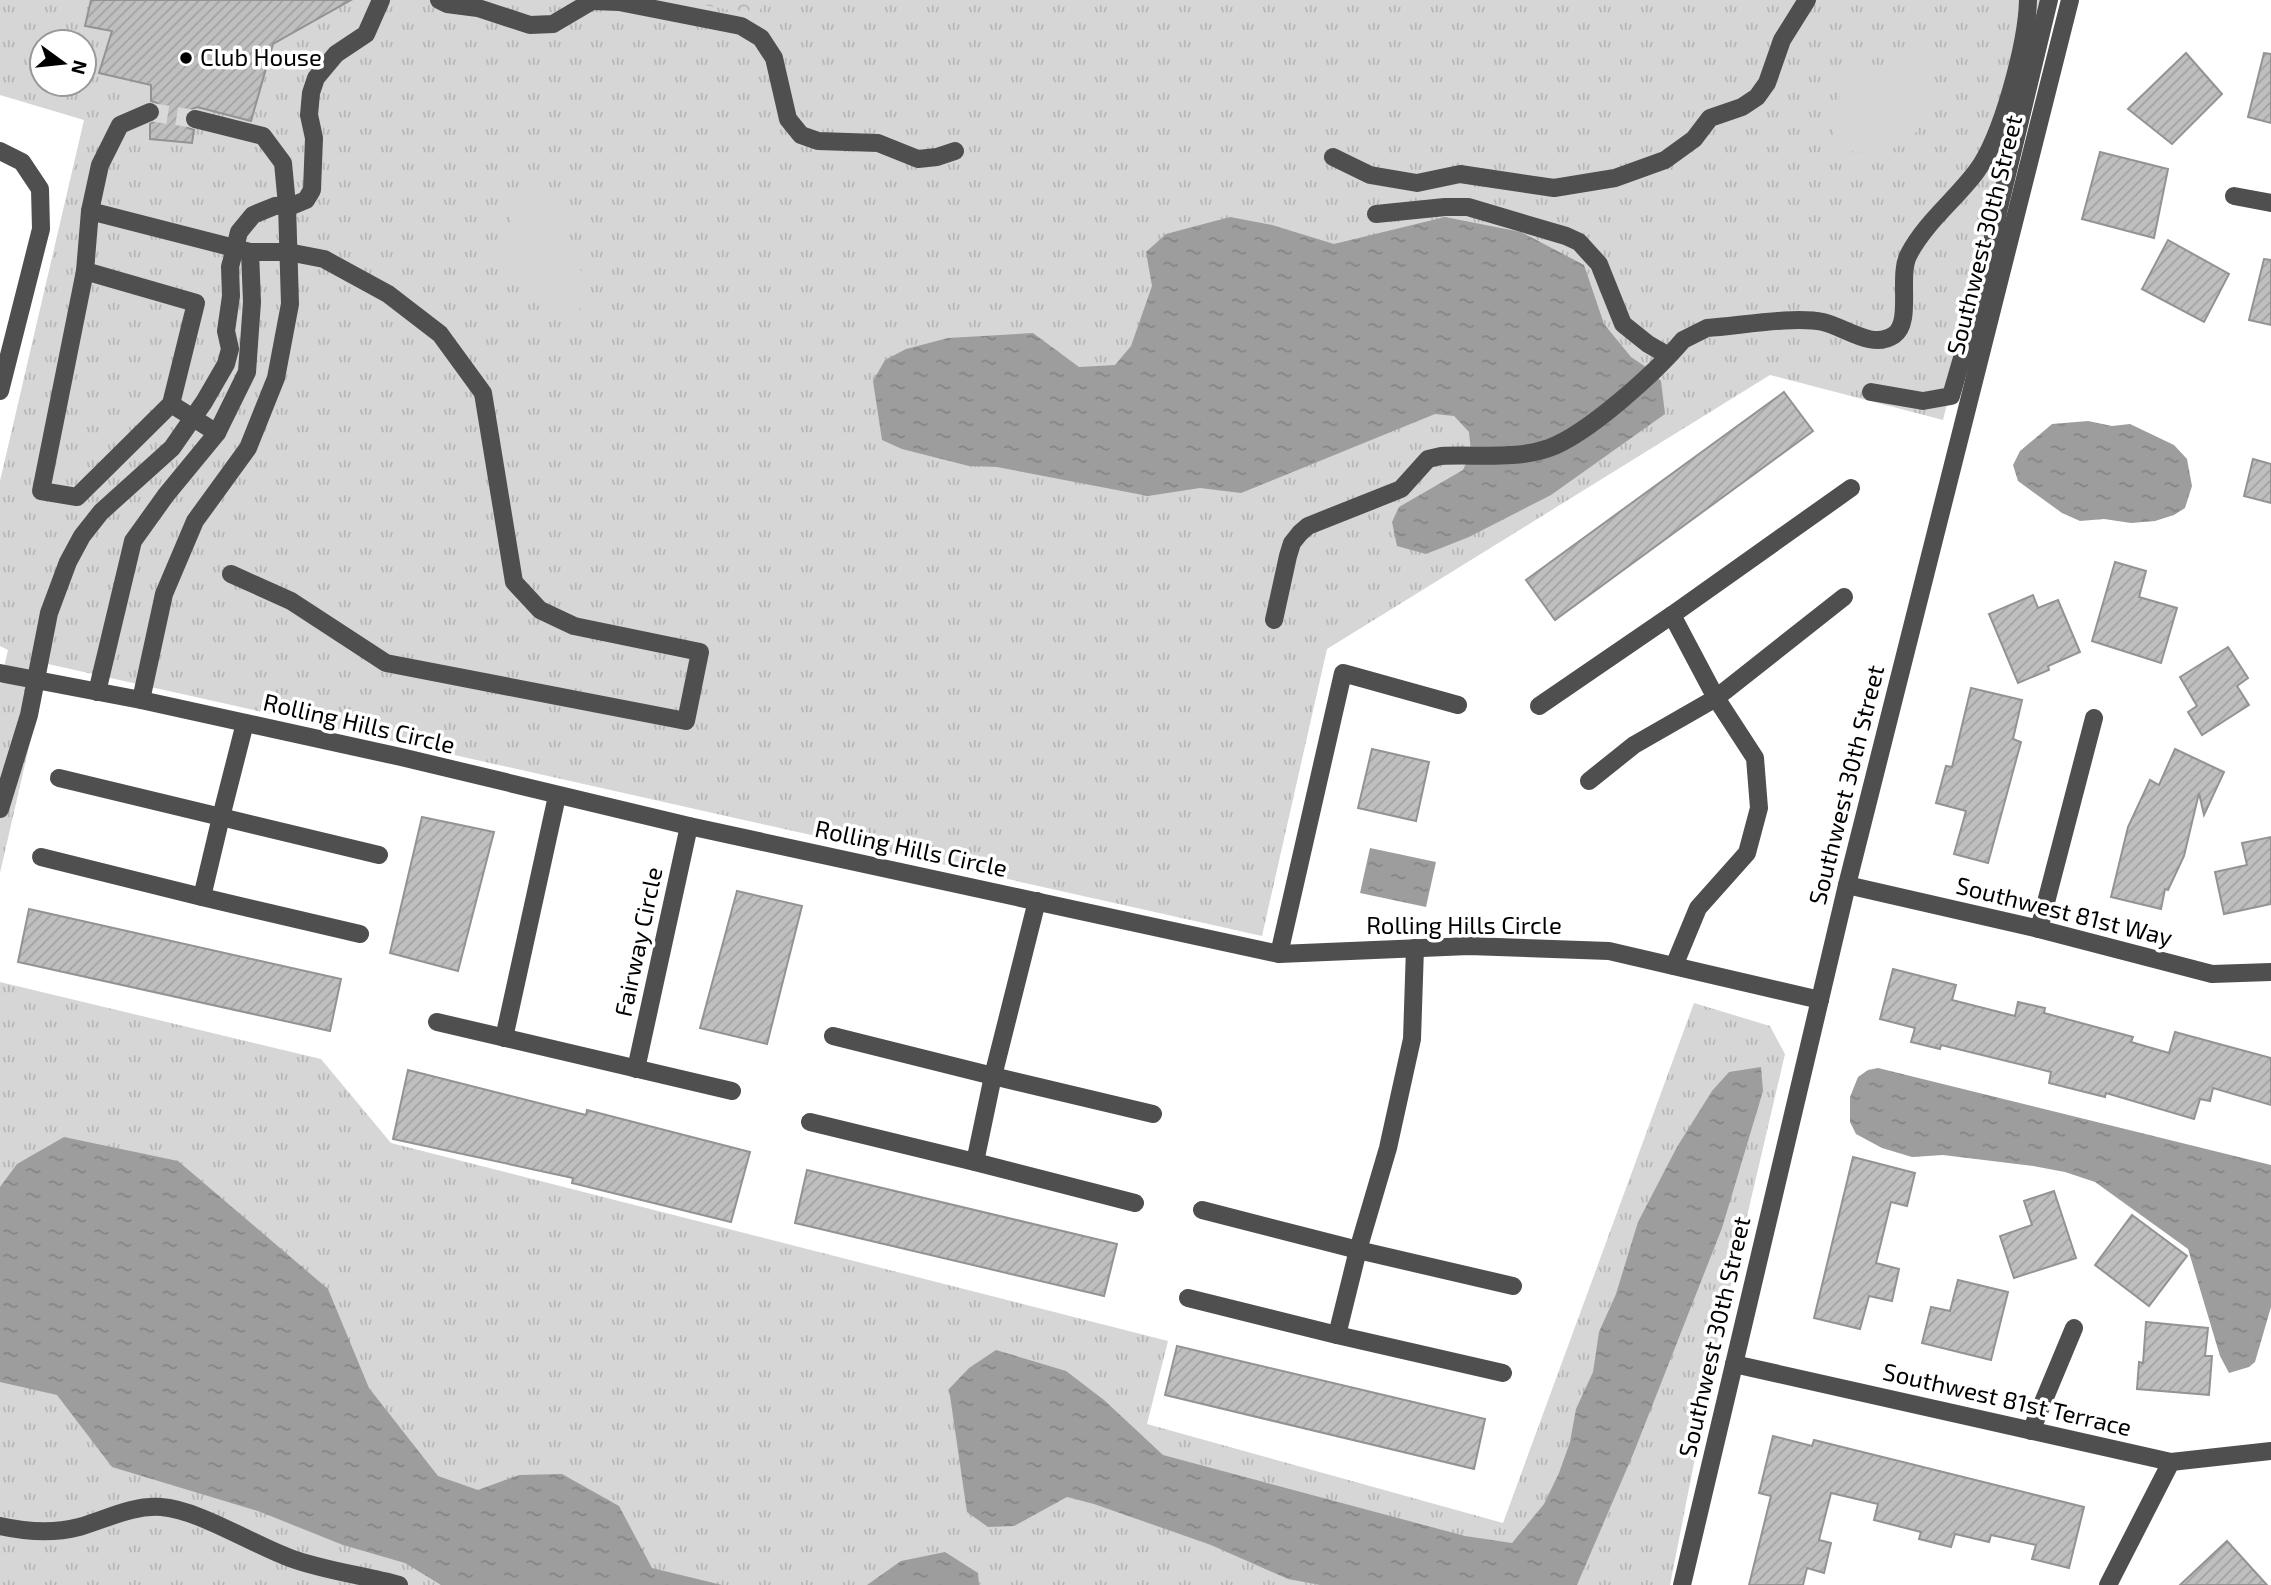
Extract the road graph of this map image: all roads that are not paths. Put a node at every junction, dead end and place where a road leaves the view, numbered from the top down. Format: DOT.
graph roads {
  1 [pos="381,0"];
  2 [pos="439,0"];
  3 [pos="1807,0"];
  4 [pos="2028,0"];
  5 [pos="2049,0"];
  6 [pos="2070,0"];
  7 [pos="150,112"];
  8 [pos="195,119"];
  9 [pos="0,151"];
  10 [pos="955,151"];
  11 [pos="1333,157"];
  12 [pos="2234,196"];
  13 [pos="2271,204"];
  14 [pos="287,205"];
  15 [pos="90,211"];
  16 [pos="1377,214"];
  17 [pos="242,250"];
  18 [pos="288,252"];
  19 [pos="86,271"];
  20 [pos="1662,360"];
  21 [pos="0,391"];
  22 [pos="1871,391"];
  23 [pos="171,404"];
  24 [pos="193,418"];
  25 [pos="217,433"];
  26 [pos="1851,488"];
  27 [pos="231,574"];
  28 [pos="1844,597"];
  29 [pos="1672,615"];
  30 [pos="1275,620"];
  31 [pos="0,673"];
  32 [pos="35,680"];
  33 [pos="97,692"];
  34 [pos="1716,698"];
  35 [pos="141,700"];
  36 [pos="1458,705"];
  37 [pos="1539,706"];
  38 [pos="2094,718"];
  39 [pos="245,723"];
  40 [pos="59,779"];
  41 [pos="1589,781"];
  42 [pos="557,796"];
  43 [pos="0,809"];
  44 [pos="221,817"];
  45 [pos="689,826"];
  46 [pos="379,855"];
  47 [pos="41,857"];
  48 [pos="1847,885"];
  49 [pos="202,897"];
  50 [pos="1037,901"];
  51 [pos="2039,929"];
  52 [pos="360,934"];
  53 [pos="1415,948"];
  54 [pos="1279,954"];
  55 [pos="1674,966"];
  56 [pos="2271,972"];
  57 [pos="1820,1000"];
  58 [pos="437,1023"];
  59 [pos="833,1036"];
  60 [pos="504,1038"];
  61 [pos="636,1069"];
  62 [pos="993,1076"];
  63 [pos="732,1091"];
  64 [pos="1153,1114"];
  65 [pos="810,1122"];
  66 [pos="975,1162"];
  67 [pos="1135,1203"];
  68 [pos="1202,1210"];
  69 [pos="1358,1250"];
  70 [pos="1513,1286"];
  71 [pos="1188,1298"];
  72 [pos="2074,1328"];
  73 [pos="1337,1335"];
  74 [pos="1734,1364"];
  75 [pos="1503,1373"];
  76 [pos="2031,1431"];
  77 [pos="2271,1451"];
  78 [pos="2171,1462"];
  79 [pos="0,1526"];
  80 [pos="399,1585"];
  81 [pos="1682,1585"];
  82 [pos="2108,1585"];
  1 -- 14 [label="street"];
  2 -- 10 [label="street"];
  3 -- 11 [label="street"];
  4 -- 20 [label="street"];
  5 -- 22 [label="street"];
  6 -- 48 [label="street, Southwest 30th Street"];
  7 -- 15 [label="street"];
  8 -- 14 [label="street"];
  9 -- 21 [label="street"];
  12 -- 13 [label="street"];
  14 -- 17 [label="street"];
  14 -- 18 [label="street"];
  15 -- 17 [label="street"];
  15 -- 19 [label="street"];
  16 -- 20 [label="street"];
  17 -- 18 [label="street"];
  17 -- 24 [label="street"];
  17 -- 25 [label="street"];
  18 -- 27 [label="street"];
  18 -- 35 [label="street"];
  19 -- 23 [label="street"];
  19 -- 23 [label="street"];
  20 -- 30 [label="street"];
  23 -- 24 [label="street"];
  24 -- 25 [label="street"];
  24 -- 32 [label="street"];
  25 -- 33 [label="street"];
  26 -- 29 [label="street"];
  28 -- 34 [label="street"];
  29 -- 34 [label="street"];
  29 -- 37 [label="street"];
  31 -- 32 [label="street, Rolling Hills Circle"];
  32 -- 33 [label="street, Rolling Hills Circle"];
  32 -- 43 [label="street"];
  33 -- 35 [label="street, Rolling Hills Circle"];
  34 -- 41 [label="street"];
  34 -- 55 [label="street"];
  35 -- 39 [label="street, Rolling Hills Circle"];
  36 -- 54 [label="street"];
  38 -- 51 [label="street"];
  39 -- 42 [label="street, Rolling Hills Circle"];
  39 -- 44 [label="street"];
  40 -- 44 [label="street"];
  42 -- 45 [label="street, Rolling Hills Circle"];
  42 -- 60 [label="street"];
  44 -- 46 [label="street"];
  44 -- 49 [label="street"];
  45 -- 50 [label="street, Rolling Hills Circle"];
  45 -- 61 [label="street, Fairway Circle"];
  47 -- 49 [label="street"];
  48 -- 51 [label="street, Southwest 81st Way"];
  48 -- 57 [label="street, Southwest 30th Street"];
  49 -- 52 [label="street"];
  50 -- 54 [label="street, Rolling Hills Circle"];
  50 -- 62 [label="street"];
  51 -- 56 [label="street, Southwest 81st Way"];
  53 -- 54 [label="street, Rolling Hills Circle"];
  53 -- 55 [label="street, Rolling Hills Circle"];
  53 -- 69 [label="street"];
  55 -- 57 [label="street, Rolling Hills Circle"];
  57 -- 74 [label="street, Southwest 30th Street"];
  58 -- 60 [label="street"];
  59 -- 62 [label="street"];
  60 -- 61 [label="street"];
  61 -- 63 [label="street"];
  62 -- 64 [label="street"];
  62 -- 66 [label="street"];
  65 -- 66 [label="street"];
  66 -- 67 [label="street"];
  68 -- 69 [label="street"];
  69 -- 70 [label="street"];
  69 -- 73 [label="street"];
  71 -- 73 [label="street"];
  72 -- 76 [label="street"];
  73 -- 75 [label="street"];
  74 -- 76 [label="street, Southwest 81st Terrace"];
  74 -- 81 [label="street, Southwest 30th Street"];
  76 -- 78 [label="street, Southwest 81st Terrace"];
  77 -- 78 [label="street, Southwest 81st Terrace"];
  78 -- 82 [label="street"];
  79 -- 80 [label="street"];
}
